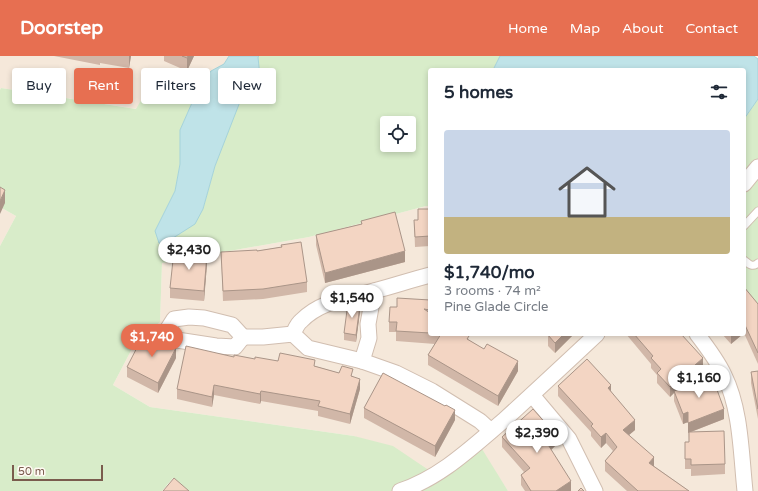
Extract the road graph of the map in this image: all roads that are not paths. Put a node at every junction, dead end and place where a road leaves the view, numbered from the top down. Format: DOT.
graph roads {
  1 [pos="758,167"];
  2 [pos="746,182"];
  3 [pos="758,212"];
  4 [pos="746,224"];
  5 [pos="746,262"];
  6 [pos="758,264"];
  7 [pos="428,276"];
  8 [pos="374,291"];
  9 [pos="293,334"];
  10 [pos="595,336"];
  11 [pos="698,336"];
  12 [pos="243,337"];
  13 [pos="362,361"];
  14 [pos="532,395"];
  15 [pos="491,431"];
  16 [pos="400,491"];
  17 [pos="595,491"];
  18 [pos="745,491"];
  1 -- 2 [label="street"];
  3 -- 4 [label="lane"];
  5 -- 6 [label="lane"];
  7 -- 8 [label="street"];
  8 -- 9 [label="street"];
  8 -- 13 [label="street"];
  9 -- 12 [label="street"];
  9 -- 13 [label="street"];
  10 -- 14 [label="street"];
  11 -- 18 [label="street"];
  13 -- 15 [label="street"];
  14 -- 15 [label="street"];
  14 -- 17 [label="street"];
  15 -- 16 [label="street"];
}
